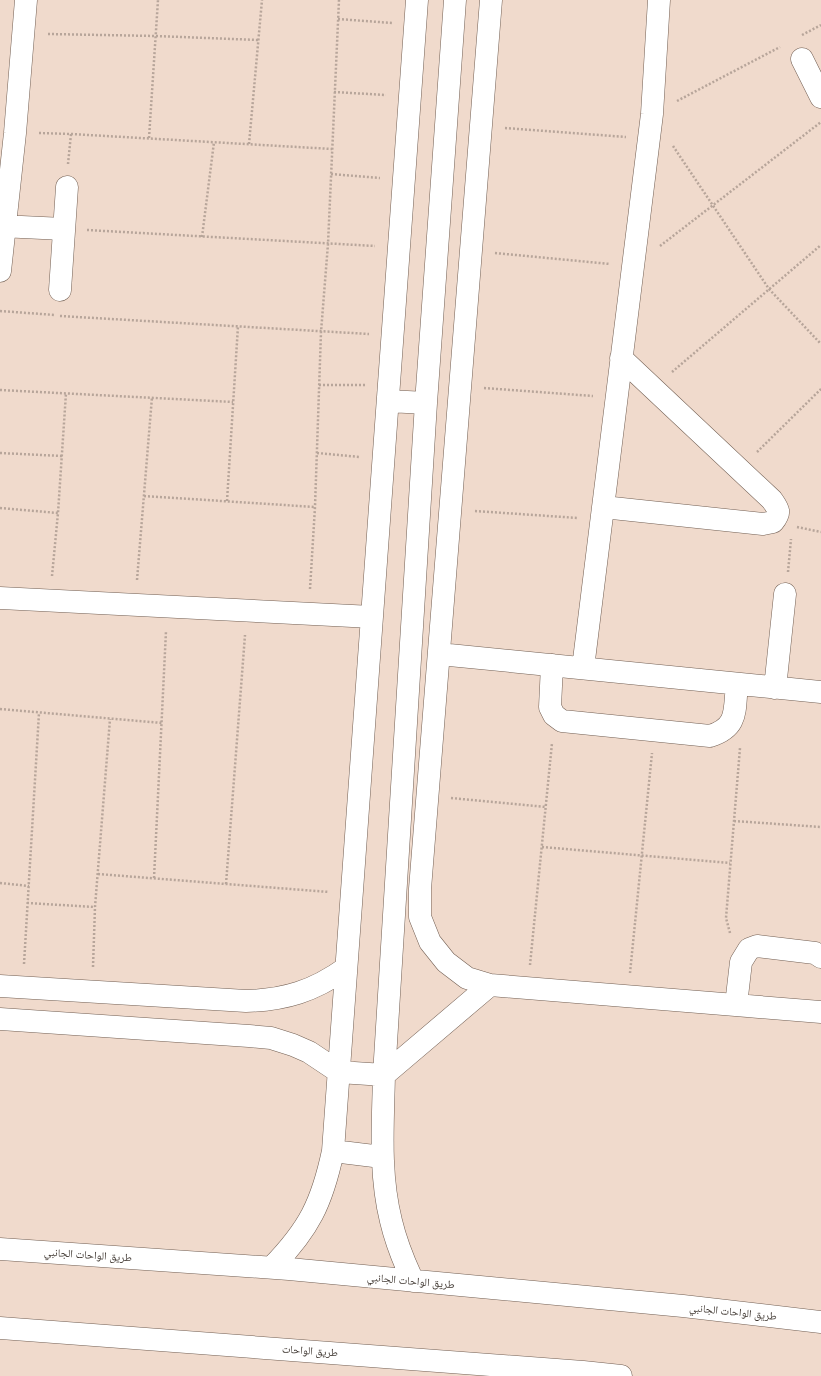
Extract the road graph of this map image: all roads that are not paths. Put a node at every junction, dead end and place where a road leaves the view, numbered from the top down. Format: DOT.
graph roads {
  1 [pos="26,0"];
  2 [pos="417,0"];
  3 [pos="456,0"];
  4 [pos="491,0"];
  5 [pos="659,0"];
  6 [pos="802,59"];
  7 [pos="819,88"];
  8 [pos="66,187"];
  9 [pos="2,226"];
  10 [pos="64,229"];
  11 [pos="0,271"];
  12 [pos="60,290"];
  13 [pos="621,358"];
  14 [pos="388,393"];
  15 [pos="426,404"];
  16 [pos="602,513"];
  17 [pos="785,594"];
  18 [pos="0,598"];
  19 [pos="372,617"];
  20 [pos="439,654"];
  21 [pos="552,665"];
  22 [pos="583,668"];
  23 [pos="737,684"];
  24 [pos="775,688"];
  25 [pos="821,692"];
  26 [pos="821,957"];
  27 [pos="346,968"];
  28 [pos="490,985"];
  29 [pos="0,986"];
  30 [pos="736,1005"];
  31 [pos="821,1012"];
  32 [pos="0,1019"];
  33 [pos="339,1072"];
  34 [pos="384,1075"];
  35 [pos="333,1151"];
  36 [pos="382,1157"];
  37 [pos="0,1248"];
  38 [pos="272,1267"];
  39 [pos="413,1281"];
  40 [pos="821,1322"];
  41 [pos="0,1328"];
  42 [pos="621,1376"];
  1 -- 9 [label="main road"];
  2 -- 14 [label="main road"];
  3 -- 15 [label="main road"];
  4 -- 20 [label="main road"];
  5 -- 13 [label="main road"];
  6 -- 7 [label="main road"];
  8 -- 10 [label="main road"];
  9 -- 10 [label="main road"];
  9 -- 11 [label="main road"];
  10 -- 12 [label="main road"];
  13 -- 16 [label="main road"];
  13 -- 16 [label="main road"];
  14 -- 15 [label="main road"];
  14 -- 19 [label="main road"];
  15 -- 34 [label="main road"];
  16 -- 22 [label="main road"];
  17 -- 24 [label="main road"];
  18 -- 19 [label="main road"];
  19 -- 27 [label="main road"];
  20 -- 21 [label="main road"];
  20 -- 28 [label="main road"];
  21 -- 22 [label="main road"];
  21 -- 23 [label="main road"];
  22 -- 23 [label="main road"];
  23 -- 24 [label="main road"];
  24 -- 25 [label="main road"];
  26 -- 30 [label="main road"];
  27 -- 29 [label="main road"];
  27 -- 33 [label="main road"];
  28 -- 30 [label="main road"];
  28 -- 34 [label="main road"];
  30 -- 31 [label="main road"];
  32 -- 33 [label="main road"];
  33 -- 34 [label="main road"];
  33 -- 35 [label="main road"];
  34 -- 36 [label="main road"];
  35 -- 36 [label="main road"];
  35 -- 38 [label="main road"];
  36 -- 39 [label="main road"];
  37 -- 38 [label="main road, طريق الواحات الجانبي"];
  38 -- 39 [label="main road, طريق الواحات الجانبي"];
  39 -- 40 [label="main road, طريق الواحات الجانبي"];
  41 -- 42 [label="main road, طريق الواحات"];
}
